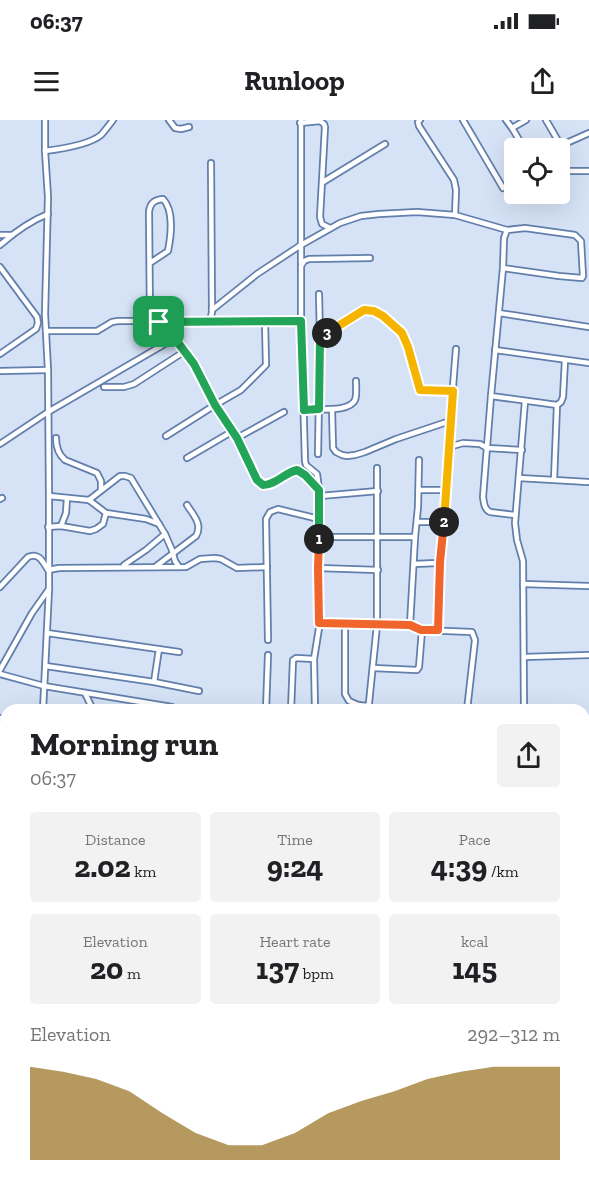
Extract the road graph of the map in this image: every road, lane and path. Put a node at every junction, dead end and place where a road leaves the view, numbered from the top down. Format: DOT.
graph roads {
  1 [pos="45,120"];
  2 [pos="113,120"];
  3 [pos="169,120"];
  4 [pos="420,120"];
  5 [pos="463,120"];
  6 [pos="506,120"];
  7 [pos="526,120"];
  8 [pos="546,120"];
  9 [pos="301,121"];
  10 [pos="189,127"];
  11 [pos="512,128"];
  12 [pos="589,133"];
  13 [pos="518,138"];
  14 [pos="556,138"];
  15 [pos="570,143"];
  16 [pos="385,144"];
  17 [pos="45,151"];
  18 [pos="211,163"];
  19 [pos="570,171"];
  20 [pos="589,171"];
  21 [pos="323,182"];
  22 [pos="503,188"];
  23 [pos="48,214"];
  24 [pos="455,215"];
  25 [pos="330,228"];
  26 [pos="507,230"];
  27 [pos="0,235"];
  28 [pos="12,235"];
  29 [pos="0,245"];
  30 [pos="301,245"];
  31 [pos="370,258"];
  32 [pos="150,263"];
  33 [pos="301,266"];
  34 [pos="0,267"];
  35 [pos="503,268"];
  36 [pos="319,294"];
  37 [pos="212,310"];
  38 [pos="499,313"];
  39 [pos="210,321"];
  40 [pos="265,321"];
  41 [pos="301,321"];
  42 [pos="150,322"];
  43 [pos="159,322"];
  44 [pos="589,327"];
  45 [pos="46,331"];
  46 [pos="175,338"];
  47 [pos="320,338"];
  48 [pos="456,349"];
  49 [pos="495,350"];
  50 [pos="185,351"];
  51 [pos="0,354"];
  52 [pos="565,360"];
  53 [pos="589,363"];
  54 [pos="48,370"];
  55 [pos="0,371"];
  56 [pos="356,381"];
  57 [pos="104,387"];
  58 [pos="453,391"];
  59 [pos="491,396"];
  60 [pos="525,401"];
  61 [pos="215,405"];
  62 [pos="557,405"];
  63 [pos="319,409"];
  64 [pos="332,409"];
  65 [pos="304,410"];
  66 [pos="48,412"];
  67 [pos="284,412"];
  68 [pos="450,421"];
  69 [pos="233,431"];
  70 [pos="166,436"];
  71 [pos="56,438"];
  72 [pos="237,438"];
  73 [pos="0,444"];
  74 [pos="448,447"];
  75 [pos="487,448"];
  76 [pos="522,450"];
  77 [pos="318,454"];
  78 [pos="187,458"];
  79 [pos="419,460"];
  80 [pos="377,468"];
  81 [pos="519,478"];
  82 [pos="554,480"];
  83 [pos="588,483"];
  84 [pos="101,490"];
  85 [pos="378,490"];
  86 [pos="419,490"];
  87 [pos="446,490"];
  88 [pos="319,493"];
  89 [pos="49,496"];
  90 [pos="67,498"];
  91 [pos="89,500"];
  92 [pos="187,505"];
  93 [pos="106,513"];
  94 [pos="515,515"];
  95 [pos="319,519"];
  96 [pos="417,522"];
  97 [pos="444,522"];
  98 [pos="159,524"];
  99 [pos="61,526"];
  100 [pos="48,527"];
  101 [pos="165,534"];
  102 [pos="319,537"];
  103 [pos="378,537"];
  104 [pos="415,537"];
  105 [pos="173,554"];
  106 [pos="440,562"];
  107 [pos="414,564"];
  108 [pos="122,567"];
  109 [pos="155,567"];
  110 [pos="179,567"];
  111 [pos="267,567"];
  112 [pos="318,568"];
  113 [pos="48,570"];
  114 [pos="378,570"];
  115 [pos="523,584"];
  116 [pos="589,586"];
  117 [pos="0,587"];
  118 [pos="49,589"];
  119 [pos="319,623"];
  120 [pos="345,624"];
  121 [pos="376,625"];
  122 [pos="410,625"];
  123 [pos="422,630"];
  124 [pos="438,630"];
  125 [pos="47,633"];
  126 [pos="268,640"];
  127 [pos="159,650"];
  128 [pos="179,652"];
  129 [pos="268,655"];
  130 [pos="589,655"];
  131 [pos="524,657"];
  132 [pos="314,659"];
  133 [pos="46,666"];
  134 [pos="373,668"];
  135 [pos="0,672"];
  136 [pos="154,682"];
  137 [pos="44,686"];
  138 [pos="199,691"];
  139 [pos="85,693"];
  140 [pos="43,704"];
  141 [pos="90,704"];
  142 [pos="159,704"];
  143 [pos="266,704"];
  144 [pos="291,704"];
  145 [pos="315,704"];
  146 [pos="354,704"];
  147 [pos="369,704"];
  148 [pos="468,704"];
  149 [pos="524,704"];
  1 -- 17 [label="street"];
  2 -- 17 [label="street"];
  3 -- 10 [label="street"];
  4 -- 24 [label="street"];
  5 -- 22 [label="street"];
  6 -- 11 [label="street"];
  7 -- 11 [label="street"];
  8 -- 14 [label="street"];
  9 -- 21 [label="street"];
  9 -- 30 [label="street"];
  11 -- 13 [label="street"];
  12 -- 15 [label="street"];
  16 -- 21 [label="street"];
  17 -- 23 [label="street"];
  18 -- 37 [label="street"];
  19 -- 20 [label="street"];
  21 -- 25 [label="street"];
  23 -- 28 [label="street"];
  23 -- 45 [label="street"];
  24 -- 25 [label="street"];
  24 -- 26 [label="street"];
  25 -- 30 [label="street"];
  26 -- 35 [label="street"];
  26 -- 35 [label="street"];
  27 -- 28 [label="street"];
  28 -- 29 [label="street"];
  30 -- 33 [label="street"];
  30 -- 37 [label="street"];
  31 -- 33 [label="street"];
  32 -- 32 [label="street"];
  32 -- 42 [label="street"];
  33 -- 41 [label="street"];
  34 -- 51 [label="street"];
  35 -- 38 [label="street"];
  36 -- 47 [label="street"];
  37 -- 39 [label="street"];
  38 -- 44 [label="street"];
  38 -- 49 [label="street"];
  39 -- 40 [label="street"];
  39 -- 43 [label="street"];
  40 -- 41 [label="street"];
  40 -- 61 [label="street"];
  41 -- 65 [label="street"];
  42 -- 43 [label="street"];
  42 -- 45 [label="street"];
  43 -- 46 [label="street"];
  45 -- 54 [label="street"];
  46 -- 50 [label="street"];
  46 -- 66 [label="street"];
  47 -- 58 [label="street"];
  47 -- 63 [label="street"];
  48 -- 58 [label="street"];
  49 -- 52 [label="street"];
  49 -- 59 [label="street"];
  50 -- 57 [label="street"];
  50 -- 61 [label="street"];
  52 -- 53 [label="street"];
  52 -- 62 [label="street"];
  54 -- 55 [label="street"];
  54 -- 66 [label="street"];
  56 -- 64 [label="street"];
  58 -- 68 [label="street"];
  59 -- 60 [label="street"];
  59 -- 75 [label="street"];
  60 -- 62 [label="street"];
  60 -- 76 [label="street"];
  61 -- 69 [label="street"];
  61 -- 70 [label="street"];
  62 -- 82 [label="street"];
  63 -- 64 [label="street"];
  63 -- 65 [label="street"];
  63 -- 77 [label="street"];
  64 -- 68 [label="street"];
  65 -- 88 [label="street"];
  66 -- 73 [label="street"];
  66 -- 89 [label="street"];
  67 -- 72 [label="street"];
  68 -- 74 [label="street"];
  69 -- 72 [label="street"];
  69 -- 78 [label="street"];
  71 -- 84 [label="street"];
  72 -- 88 [label="street"];
  74 -- 75 [label="street"];
  74 -- 87 [label="street"];
  75 -- 76 [label="street"];
  75 -- 94 [label="street"];
  76 -- 81 [label="street"];
  79 -- 86 [label="street"];
  80 -- 85 [label="street"];
  81 -- 82 [label="street"];
  81 -- 94 [label="street"];
  82 -- 83 [label="street"];
  84 -- 91 [label="street"];
  84 -- 98 [label="street"];
  85 -- 88 [label="street"];
  85 -- 103 [label="street"];
  86 -- 87 [label="street"];
  86 -- 96 [label="street"];
  87 -- 97 [label="street"];
  88 -- 95 [label="street"];
  89 -- 90 [label="street"];
  89 -- 100 [label="street"];
  90 -- 91 [label="street"];
  90 -- 99 [label="street"];
  91 -- 93 [label="street"];
  92 -- 105 [label="street"];
  93 -- 98 [label="street"];
  93 -- 99 [label="street"];
  94 -- 115 [label="street"];
  95 -- 102 [label="street"];
  95 -- 111 [label="street"];
  96 -- 97 [label="street"];
  96 -- 104 [label="street"];
  97 -- 106 [label="street"];
  98 -- 101 [label="street"];
  99 -- 100 [label="street"];
  100 -- 113 [label="street"];
  101 -- 105 [label="street"];
  101 -- 108 [label="street"];
  102 -- 103 [label="street"];
  102 -- 112 [label="street"];
  103 -- 104 [label="street"];
  103 -- 114 [label="street"];
  104 -- 107 [label="street"];
  105 -- 109 [label="street"];
  105 -- 110 [label="street"];
  106 -- 107 [label="street"];
  106 -- 124 [label="street"];
  107 -- 122 [label="street"];
  108 -- 109 [label="street"];
  108 -- 113 [label="street"];
  109 -- 110 [label="street"];
  110 -- 111 [label="street"];
  111 -- 126 [label="street"];
  112 -- 114 [label="street"];
  112 -- 119 [label="street"];
  113 -- 117 [label="street"];
  113 -- 118 [label="street"];
  114 -- 121 [label="street"];
  115 -- 116 [label="street"];
  115 -- 131 [label="street"];
  118 -- 125 [label="street"];
  118 -- 135 [label="street"];
  119 -- 120 [label="street"];
  119 -- 132 [label="street"];
  120 -- 121 [label="street"];
  120 -- 146 [label="street"];
  121 -- 122 [label="street"];
  121 -- 134 [label="street"];
  122 -- 123 [label="street"];
  123 -- 124 [label="street"];
  123 -- 134 [label="street"];
  124 -- 148 [label="street"];
  125 -- 127 [label="street"];
  125 -- 133 [label="street"];
  127 -- 128 [label="street"];
  127 -- 136 [label="street"];
  129 -- 143 [label="street"];
  130 -- 131 [label="street"];
  131 -- 149 [label="street"];
  132 -- 144 [label="street"];
  132 -- 145 [label="street"];
  133 -- 136 [label="street"];
  133 -- 137 [label="street"];
  134 -- 147 [label="street"];
  135 -- 137 [label="street"];
  136 -- 138 [label="street"];
  137 -- 139 [label="street"];
  137 -- 140 [label="street"];
  139 -- 141 [label="street"];
  139 -- 142 [label="street"];
}
